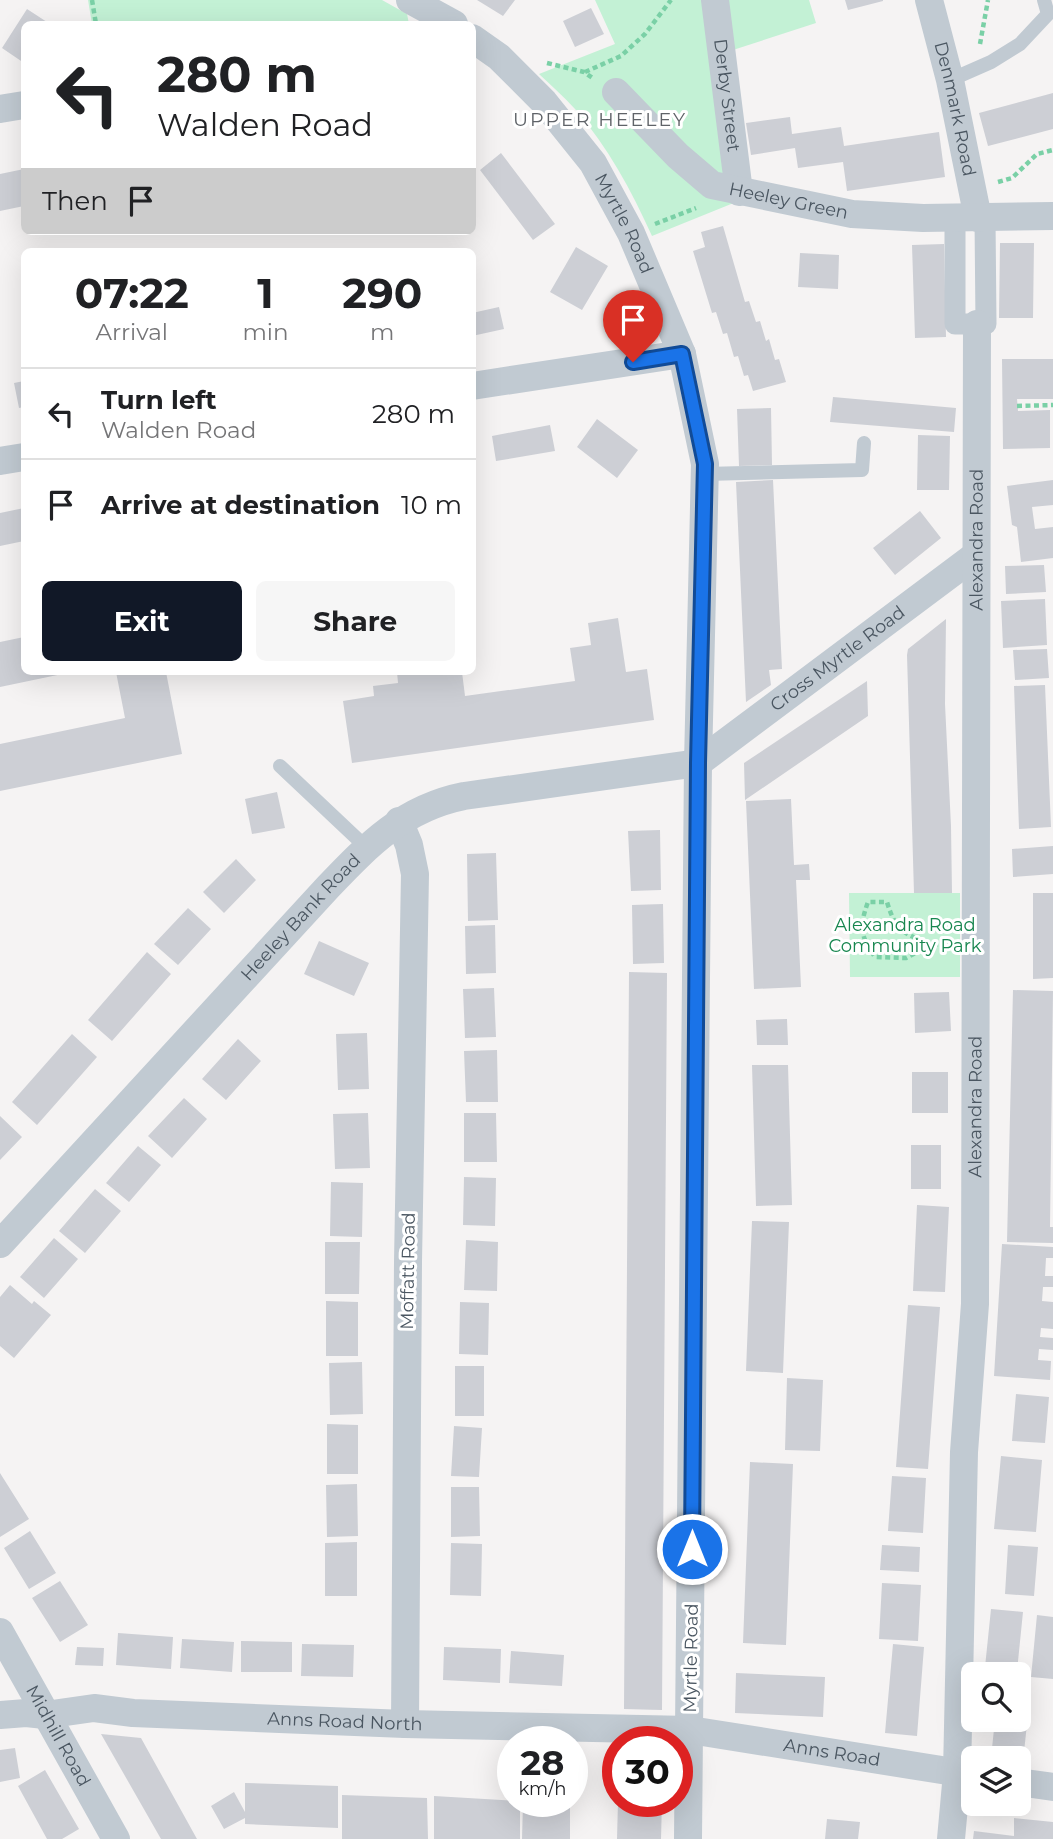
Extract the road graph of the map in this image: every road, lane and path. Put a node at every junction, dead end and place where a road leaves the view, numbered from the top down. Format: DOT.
graph roads {
  1 [pos="92,0"];
  2 [pos="410,0"];
  3 [pos="671,0"];
  4 [pos="715,0"];
  5 [pos="929,0"];
  6 [pos="988,0"];
  7 [pos="1048,9"];
  8 [pos="96,21"];
  9 [pos="446,21"];
  10 [pos="476,41"];
  11 [pos="499,57"];
  12 [pos="584,72"];
  13 [pos="950,80"];
  14 [pos="616,92"];
  15 [pos="21,106"];
  16 [pos="0,109"];
  17 [pos="1053,150"];
  18 [pos="972,188"];
  19 [pos="739,192"];
  20 [pos="1053,216"];
  21 [pos="973,218"];
  22 [pos="631,233"];
  23 [pos="977,324"];
  24 [pos="682,354"];
  25 [pos="476,385"];
  26 [pos="1053,405"];
  27 [pos="1017,406"];
  28 [pos="864,443"];
  29 [pos="21,458"];
  30 [pos="0,461"];
  31 [pos="705,474"];
  32 [pos="976,555"];
  33 [pos="698,763"];
  34 [pos="280,766"];
  35 [pos="400,821"];
  36 [pos="367,848"];
  37 [pos="975,941"];
  38 [pos="931,945"];
  39 [pos="0,1244"];
  40 [pos="0,1632"];
  41 [pos="45,1714"];
  42 [pos="0,1715"];
  43 [pos="405,1724"];
  44 [pos="690,1726"];
  45 [pos="602,1728"];
  46 [pos="693,1730"];
  47 [pos="965,1746"];
  48 [pos="961,1773"];
  49 [pos="1031,1784"];
  50 [pos="1053,1787"];
  51 [pos="961,1793"];
  52 [pos="688,1817"];
  53 [pos="116,1839"];
  54 [pos="688,1839"];
  55 [pos="951,1839"];
  1 -- 8 [label="path"];
  2 -- 9 [label="street"];
  3 -- 12 [label="path"];
  4 -- 19 [label="street, Derby Street"];
  5 -- 13 [label="street, Denmark Road"];
  6 -- 13 [label="path"];
  7 -- 13 [label="lane"];
  10 -- 11 [label="street, Myrtle Road"];
  11 -- 12 [label="path"];
  11 -- 22 [label="street, Myrtle Road"];
  12 -- 14 [label="path"];
  13 -- 18 [label="street, Denmark Road"];
  14 -- 19 [label="street, Heeley Green"];
  15 -- 16 [label="street"];
  17 -- 18 [label="path"];
  18 -- 21 [label="street, Denmark Road"];
  19 -- 21 [label="street, Heeley Green"];
  19 -- 22 [label="path"];
  20 -- 21 [label="street, Heeley Green"];
  21 -- 23 [label="street"];
  21 -- 23 [label="street"];
  22 -- 24 [label="street, Myrtle Road"];
  23 -- 32 [label="street, Alexandra Road"];
  24 -- 25 [label="street"];
  24 -- 31 [label="street, Myrtle Road"];
  26 -- 27 [label="path"];
  28 -- 31 [label="lane"];
  29 -- 30 [label="street"];
  31 -- 33 [label="street, Myrtle Road"];
  32 -- 33 [label="street, Cross Myrtle Road"];
  32 -- 37 [label="street, Alexandra Road"];
  33 -- 35 [label="street, Heeley Bank Road"];
  33 -- 44 [label="street, Myrtle Road"];
  34 -- 36 [label="lane"];
  35 -- 36 [label="street, Heeley Bank Road"];
  35 -- 43 [label="street, Moffatt Road"];
  36 -- 39 [label="street, Heeley Bank Road"];
  37 -- 38 [label="path"];
  37 -- 47 [label="street, Alexandra Road"];
  38 -- 38 [label="path"];
  40 -- 41 [label="street, Midhill Road"];
  41 -- 42 [label="street, Anns Road North"];
  41 -- 43 [label="street, Anns Road North"];
  41 -- 53 [label="street, Midhill Road"];
  43 -- 45 [label="street, Anns Road North"];
  46 -- 48 [label="street, Anns Road"];
  49 -- 50 [label="street"];
  51 -- 55 [label="street, Alexandra Road"];
  52 -- 54 [label="street, Myrtle Road"];
}
